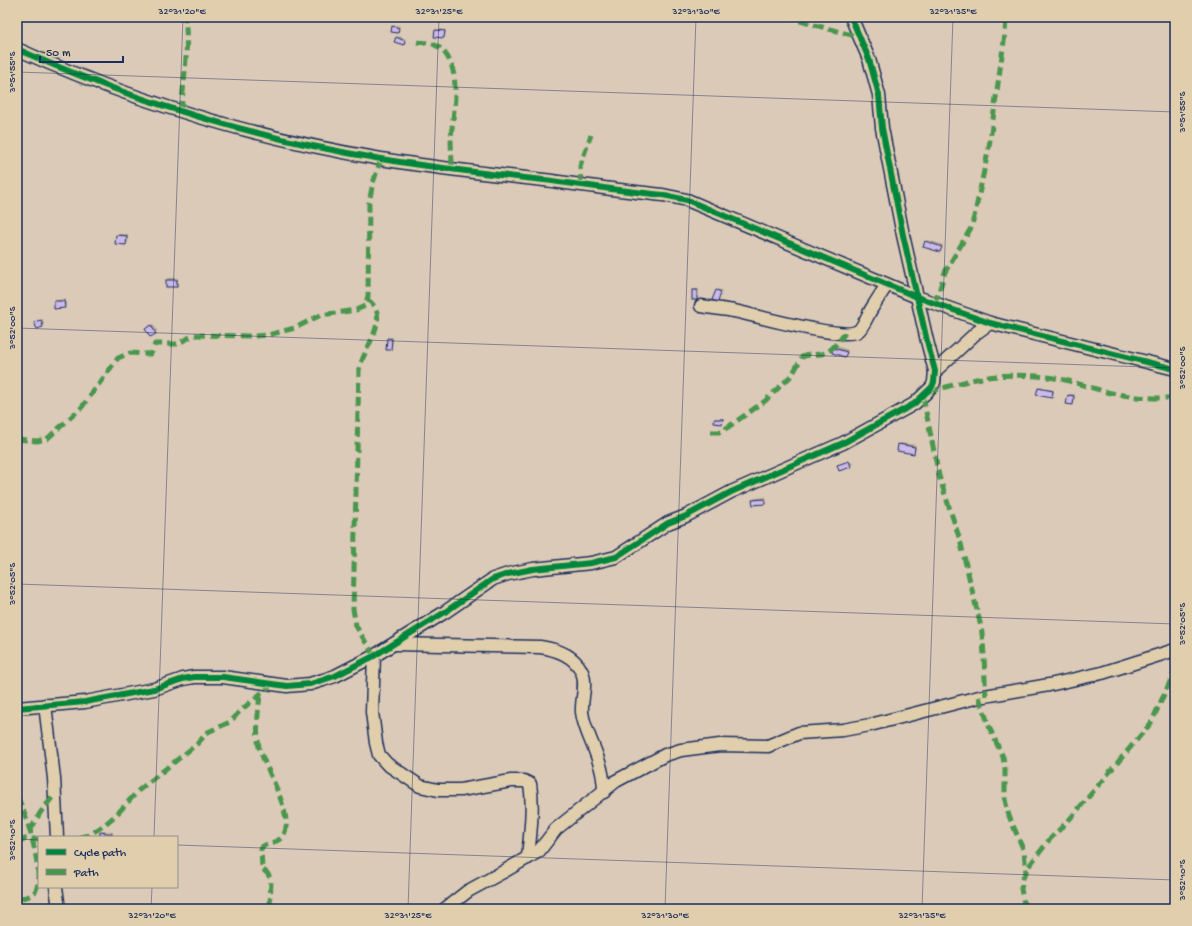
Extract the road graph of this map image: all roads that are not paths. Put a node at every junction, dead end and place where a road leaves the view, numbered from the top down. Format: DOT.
graph roads {
  1 [pos="851,17"];
  2 [pos="17,48"];
  3 [pos="887,285"];
  4 [pos="917,297"];
  5 [pos="701,306"];
  6 [pos="990,323"];
  7 [pos="1175,368"];
  8 [pos="935,371"];
  9 [pos="393,644"];
  10 [pos="1175,650"];
  11 [pos="374,656"];
  12 [pos="44,705"];
  13 [pos="17,708"];
  14 [pos="604,792"];
  15 [pos="57,836"];
  16 [pos="528,858"];
  17 [pos="56,888"];
  18 [pos="59,909"];
  19 [pos="445,909"];
  1 -- 4 [label="street"];
  2 -- 3 [label="street"];
  3 -- 4 [label="street"];
  3 -- 5 [label="street"];
  4 -- 6 [label="street"];
  4 -- 8 [label="street"];
  6 -- 7 [label="street"];
  6 -- 8 [label="street"];
  8 -- 9 [label="street"];
  9 -- 11 [label="street"];
  9 -- 14 [label="street"];
  10 -- 14 [label="street"];
  11 -- 12 [label="street"];
  11 -- 16 [label="street"];
  12 -- 13 [label="street"];
  12 -- 15 [label="street"];
  14 -- 16 [label="street"];
  16 -- 19 [label="street"];
  17 -- 18 [label="street"];
}
